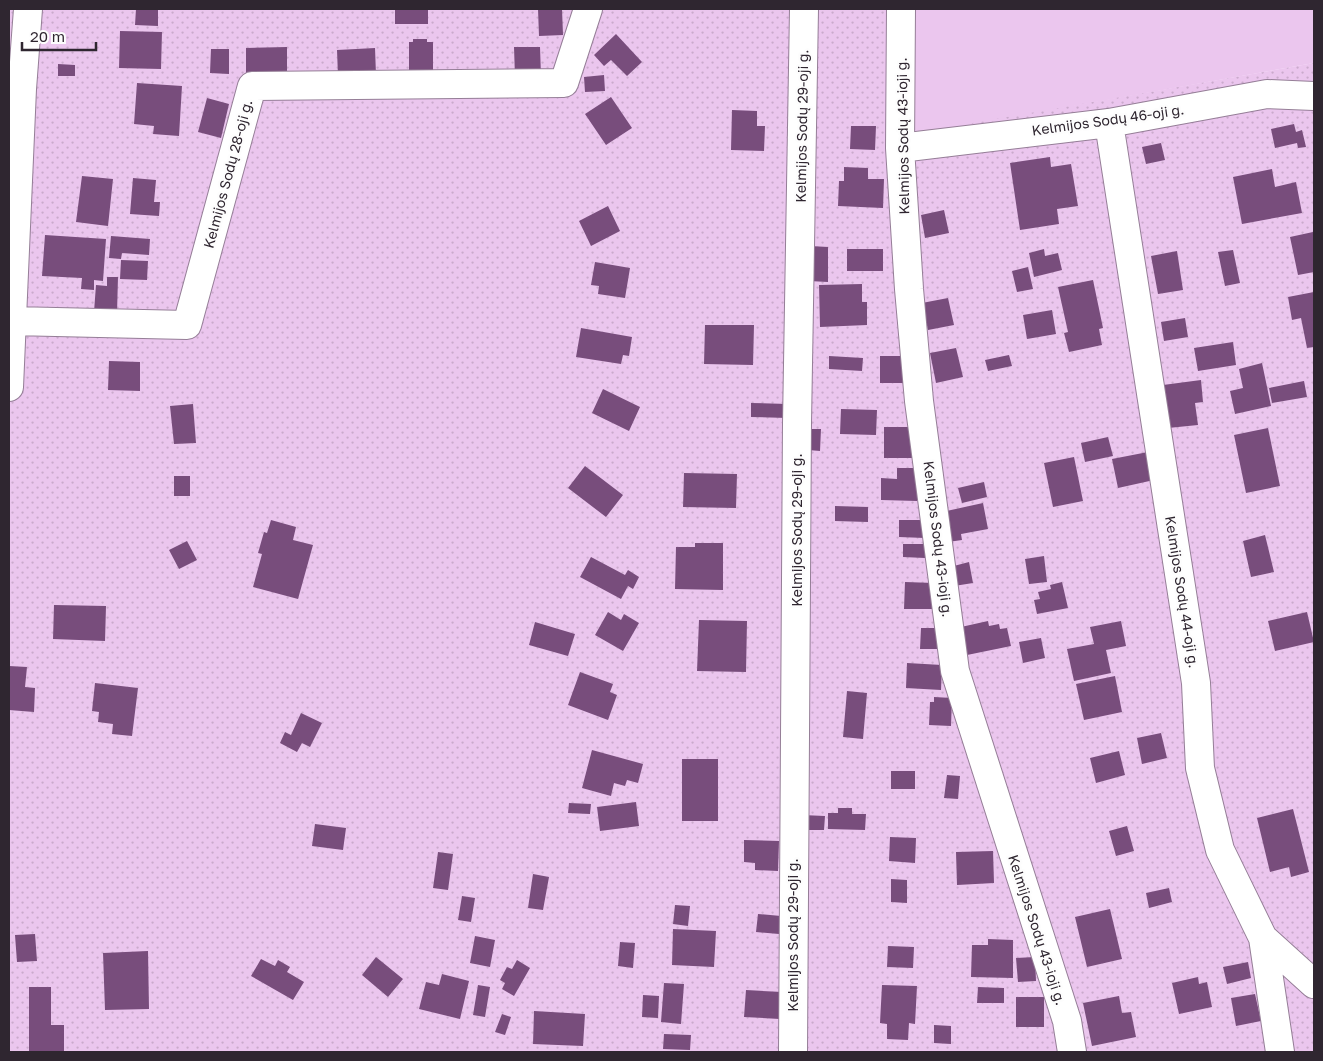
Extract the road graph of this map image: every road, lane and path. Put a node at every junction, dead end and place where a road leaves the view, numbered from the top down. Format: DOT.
graph roads {
  1 [pos="28,9"];
  2 [pos="588,9"];
  3 [pos="804,9"];
  4 [pos="901,9"];
  5 [pos="16,89"];
  6 [pos="1314,96"];
  7 [pos="1108,123"];
  8 [pos="900,148"];
  9 [pos="12,321"];
  10 [pos="9,387"];
  11 [pos="1263,938"];
  12 [pos="1314,984"];
  13 [pos="793,1052"];
  14 [pos="1072,1052"];
  15 [pos="1280,1052"];
  1 -- 5 [label="street"];
  2 -- 9 [label="street, Kelmijos Sodų 28-oji g."];
  3 -- 13 [label="street, Kelmijos Sodų 29-oji g."];
  4 -- 8 [label="street, Kelmijos Sodų 43-ioji g."];
  5 -- 9 [label="street"];
  6 -- 7 [label="street, Kelmijos Sodų 46-oji g."];
  7 -- 8 [label="street, Kelmijos Sodų 46-oji g."];
  7 -- 11 [label="street, Kelmijos Sodų 44-oji g."];
  8 -- 14 [label="street, Kelmijos Sodų 43-ioji g."];
  9 -- 10 [label="street"];
  11 -- 12 [label="street"];
  11 -- 15 [label="street, Kelmijos Sodų 44-oji g."];
}
